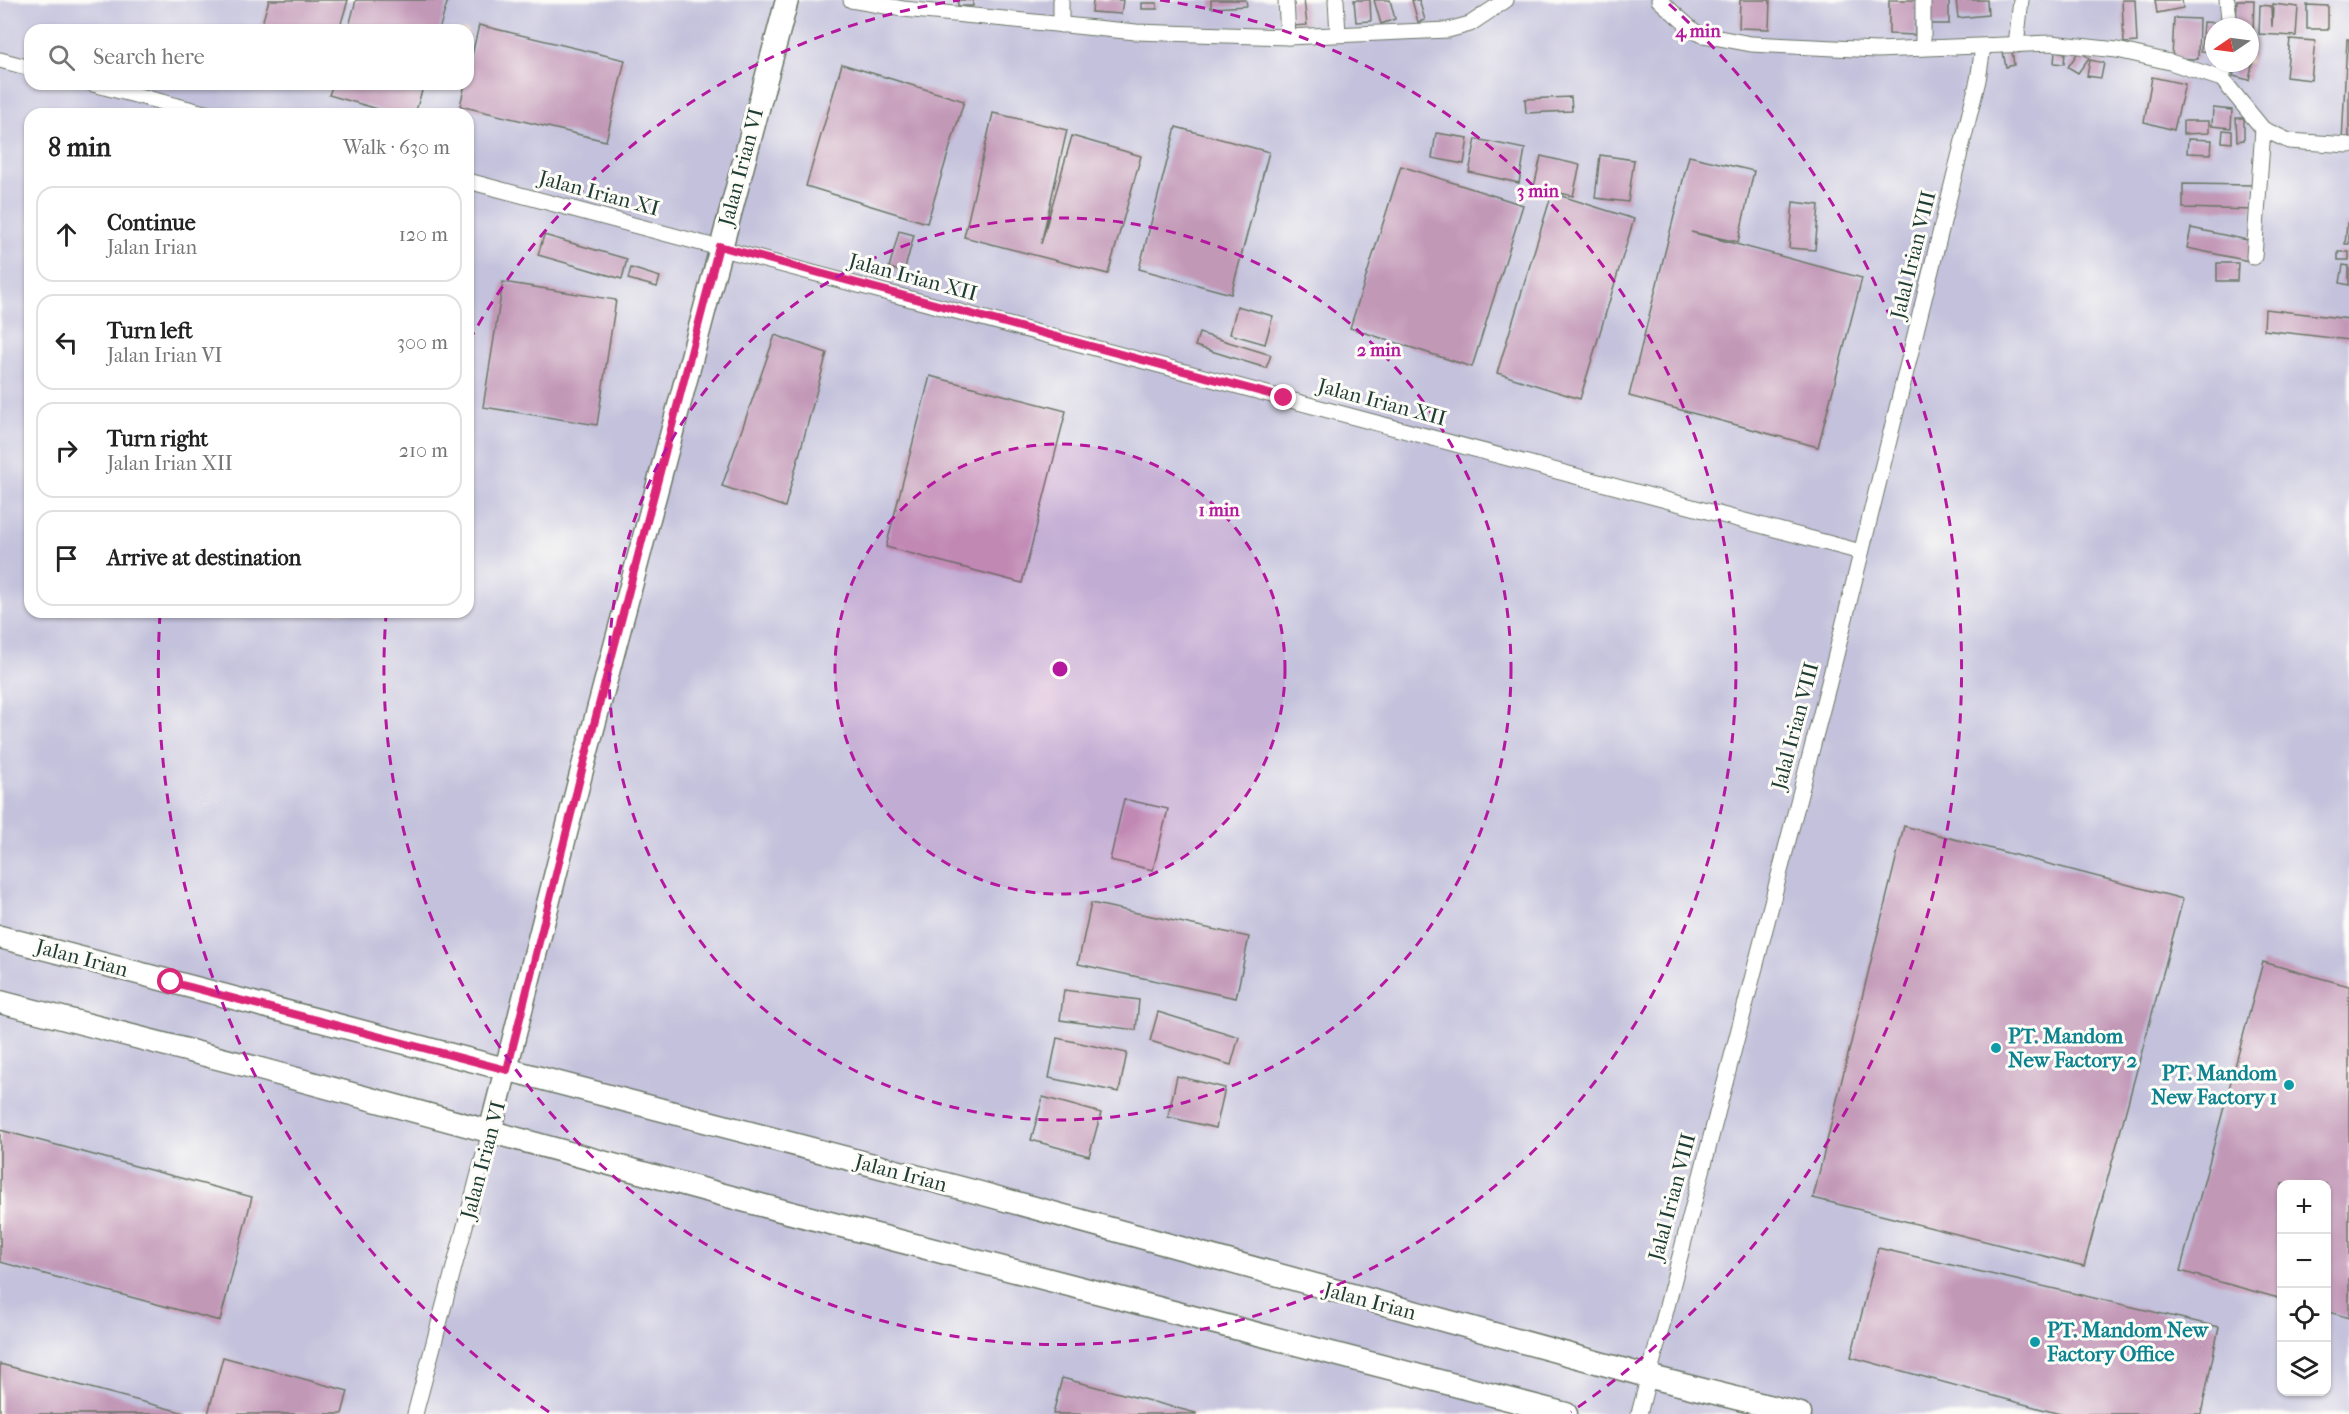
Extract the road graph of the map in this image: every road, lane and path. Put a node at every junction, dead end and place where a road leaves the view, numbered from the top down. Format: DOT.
graph roads {
  1 [pos="787,0"];
  2 [pos="851,0"];
  3 [pos="1061,0"];
  4 [pos="1286,0"];
  5 [pos="1336,0"];
  6 [pos="1506,0"];
  7 [pos="1659,0"];
  8 [pos="1923,0"];
  9 [pos="2020,0"];
  10 [pos="2227,0"];
  11 [pos="2229,18"];
  12 [pos="1061,26"];
  13 [pos="1338,34"];
  14 [pos="1288,37"];
  15 [pos="2016,45"];
  16 [pos="1983,47"];
  17 [pos="1923,48"];
  18 [pos="0,60"];
  19 [pos="24,66"];
  20 [pos="2224,72"];
  21 [pos="2223,79"];
  22 [pos="116,90"];
  23 [pos="185,108"];
  24 [pos="2263,129"];
  25 [pos="2349,145"];
  26 [pos="474,183"];
  27 [pos="719,246"];
  28 [pos="2254,257"];
  29 [pos="1861,552"];
  30 [pos="0,937"];
  31 [pos="0,1002"];
  32 [pos="507,1070"];
  33 [pos="490,1132"];
  34 [pos="1647,1376"];
  35 [pos="415,1414"];
  36 [pos="1566,1414"];
  37 [pos="1639,1414"];
  38 [pos="1800,1414"];
  1 -- 27 [label="street, Jalan Irian VI"];
  2 -- 12 [label="street"];
  3 -- 12 [label="street"];
  4 -- 14 [label="street"];
  5 -- 13 [label="street"];
  6 -- 13 [label="street"];
  7 -- 17 [label="street"];
  8 -- 17 [label="street"];
  9 -- 15 [label="street"];
  10 -- 11 [label="street"];
  12 -- 14 [label="street"];
  13 -- 14 [label="street"];
  15 -- 16 [label="street"];
  15 -- 21 [label="street"];
  16 -- 17 [label="street"];
  16 -- 29 [label="street, Jalal Irian VIII"];
  18 -- 19 [label="street"];
  20 -- 21 [label="street"];
  21 -- 24 [label="street"];
  22 -- 23 [label="street"];
  24 -- 25 [label="street"];
  24 -- 28 [label="street"];
  26 -- 27 [label="street, Jalan Irian XI"];
  27 -- 29 [label="street, Jalan Irian XII"];
  27 -- 32 [label="street, Jalan Irian VI"];
  29 -- 34 [label="street, Jalal Irian VIII"];
  30 -- 32 [label="street, Jalan Irian"];
  31 -- 33 [label="street"];
  32 -- 33 [label="street, Jalan Irian VI"];
  32 -- 34 [label="street, Jalan Irian"];
  33 -- 35 [label="street, Jalan Irian VI"];
  33 -- 36 [label="street"];
  34 -- 37 [label="street, Jalal Irian VIII"];
  34 -- 38 [label="street, Jalan Irian"];
}
